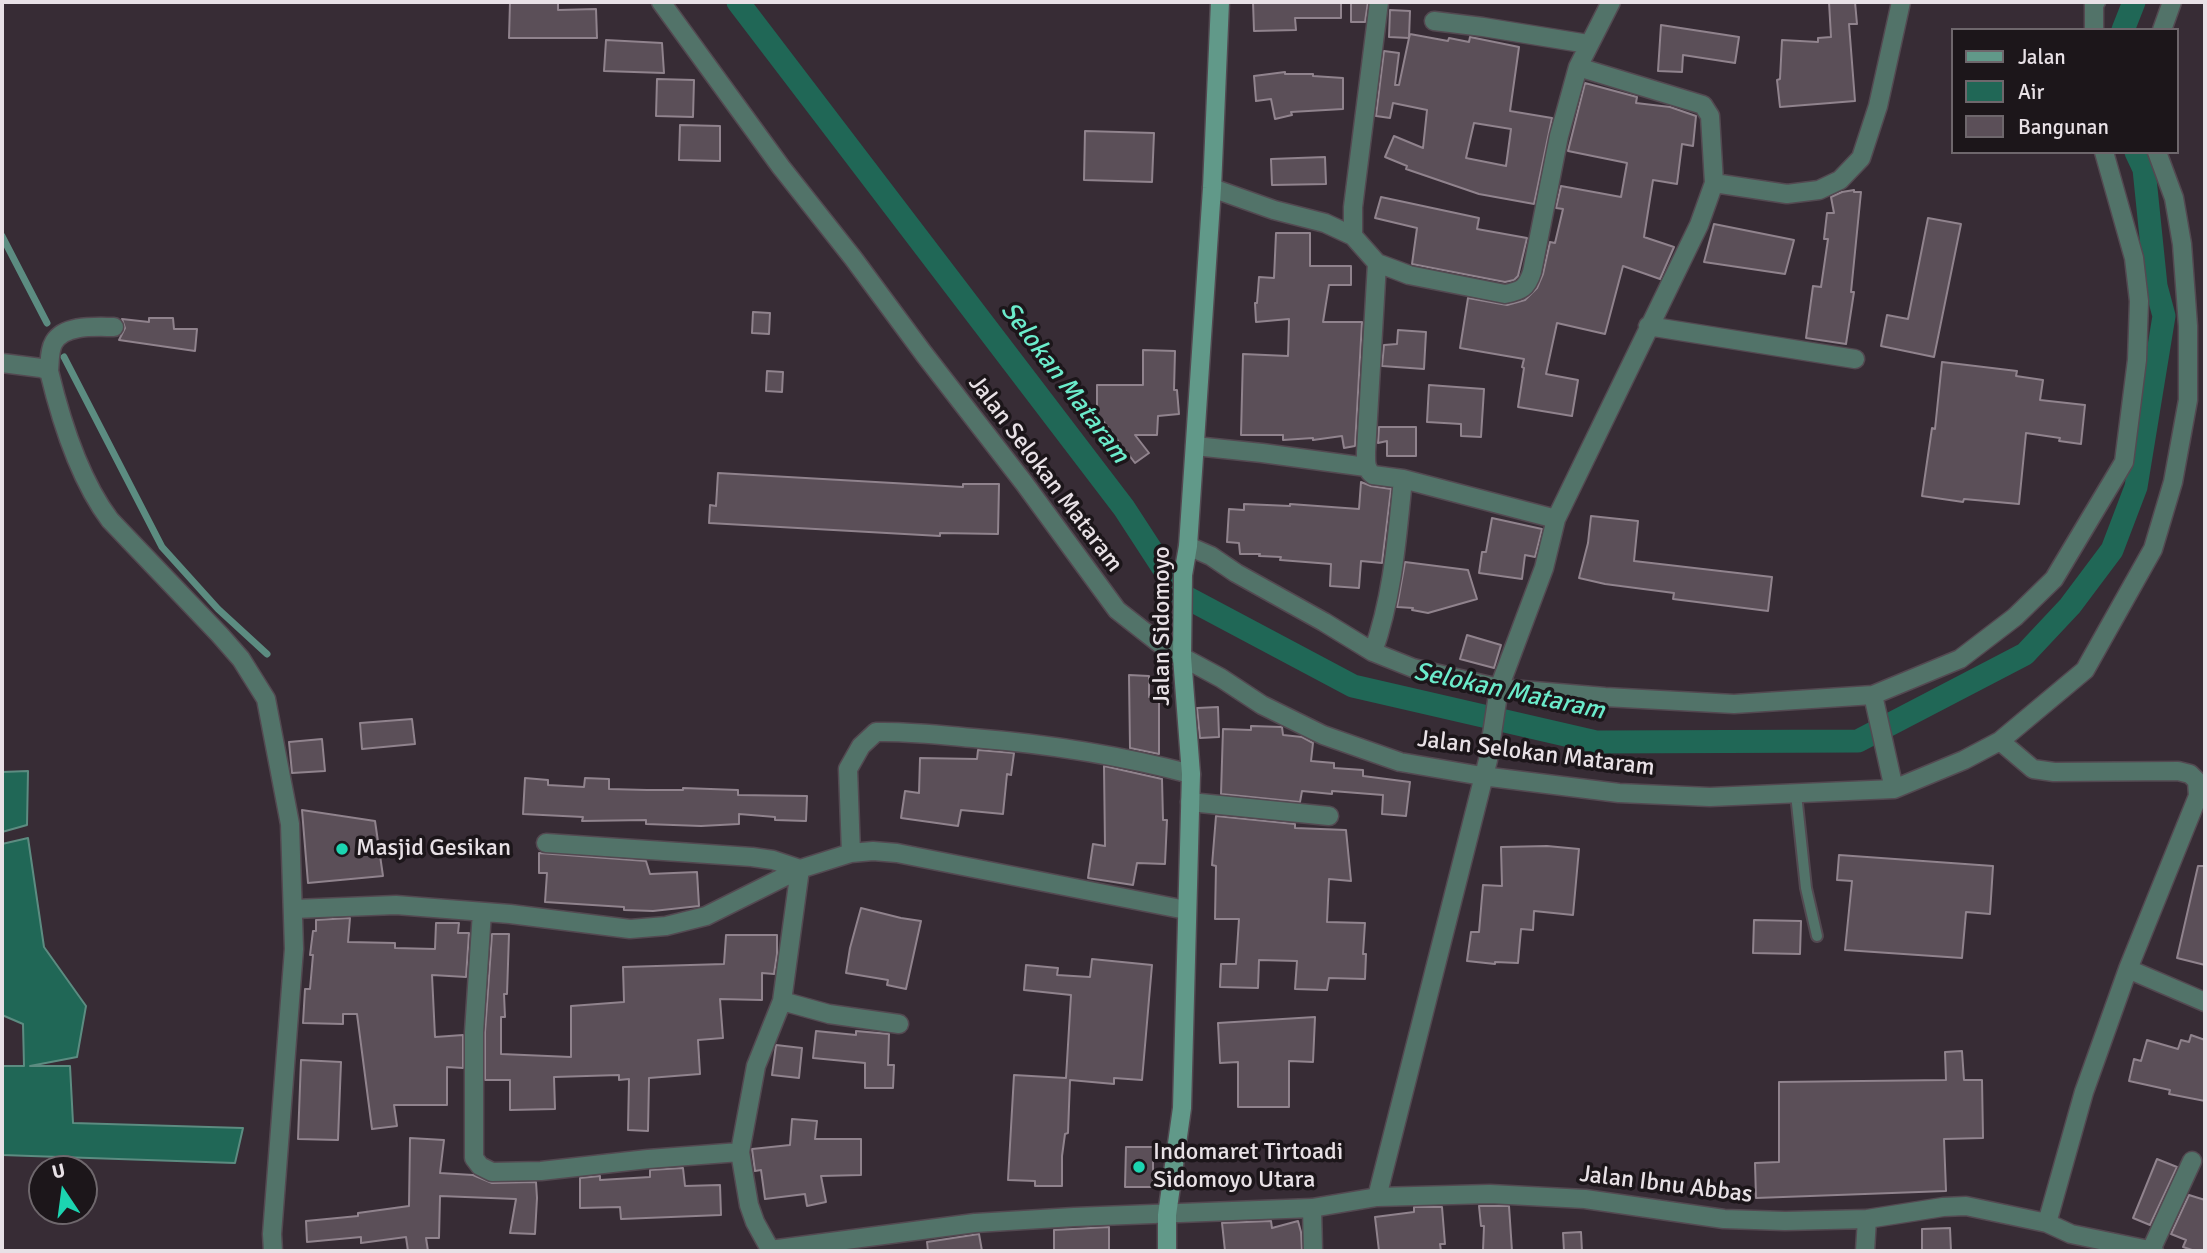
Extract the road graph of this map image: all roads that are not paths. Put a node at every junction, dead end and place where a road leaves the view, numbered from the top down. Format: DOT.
graph roads {
  1 [pos="661,2"];
  2 [pos="1220,2"];
  3 [pos="1379,2"];
  4 [pos="1611,2"];
  5 [pos="1901,2"];
  6 [pos="2092,2"];
  7 [pos="2172,2"];
  8 [pos="1434,21"];
  9 [pos="2094,28"];
  10 [pos="2162,28"];
  11 [pos="1588,44"];
  12 [pos="1578,67"];
  13 [pos="2105,154"];
  14 [pos="2158,154"];
  15 [pos="1714,183"];
  16 [pos="1212,188"];
  17 [pos="1353,236"];
  18 [pos="1377,263"];
  19 [pos="1648,326"];
  20 [pos="114,327"];
  21 [pos="1855,359"];
  22 [pos="2,363"];
  23 [pos="49,371"];
  24 [pos="1195,446"];
  25 [pos="1366,467"];
  26 [pos="1403,479"];
  27 [pos="1556,519"];
  28 [pos="1188,546"];
  29 [pos="1373,652"];
  30 [pos="1182,657"];
  31 [pos="1499,688"];
  32 [pos="1873,695"];
  33 [pos="2000,741"];
  34 [pos="1485,768"];
  35 [pos="1191,774"];
  36 [pos="1893,782"];
  37 [pos="1796,794"];
  38 [pos="1190,802"];
  39 [pos="1329,816"];
  40 [pos="545,843"];
  41 [pos="851,853"];
  42 [pos="800,869"];
  43 [pos="294,909"];
  44 [pos="1186,910"];
  45 [pos="482,912"];
  46 [pos="1817,936"];
  47 [pos="2128,969"];
  48 [pos="782,1001"];
  49 [pos="2205,1002"];
  50 [pos="899,1024"];
  51 [pos="740,1152"];
  52 [pos="2192,1161"];
  53 [pos="1377,1196"];
  54 [pos="1312,1208"];
  55 [pos="1167,1215"];
  56 [pos="1867,1219"];
  57 [pos="2047,1223"];
  58 [pos="2072,1243"];
  59 [pos="770,1250"];
  60 [pos="273,1251"];
  61 [pos="1167,1251"];
  62 [pos="1313,1251"];
  63 [pos="1865,1251"];
  64 [pos="2152,1251"];
  1 -- 30 [label="street, Jalan Selokan Mataram"];
  2 -- 16 [label="main road, Jalan Sidomoyo"];
  3 -- 17 [label="street"];
  4 -- 11 [label="street"];
  5 -- 15 [label="street"];
  6 -- 9 [label="street"];
  7 -- 10 [label="street"];
  8 -- 11 [label="street"];
  11 -- 12 [label="street"];
  12 -- 15 [label="street"];
  12 -- 18 [label="street"];
  13 -- 32 [label="street"];
  14 -- 33 [label="street, Jalan Selokan Mataram"];
  15 -- 19 [label="street"];
  16 -- 17 [label="street"];
  16 -- 24 [label="main road, Jalan Sidomoyo"];
  17 -- 18 [label="street"];
  18 -- 25 [label="street"];
  19 -- 21 [label="street"];
  19 -- 27 [label="street"];
  20 -- 23 [label="street"];
  22 -- 23 [label="street"];
  23 -- 43 [label="street"];
  24 -- 25 [label="street"];
  24 -- 28 [label="main road, Jalan Sidomoyo"];
  25 -- 26 [label="street"];
  26 -- 27 [label="street"];
  26 -- 29 [label="street"];
  27 -- 31 [label="street"];
  28 -- 29 [label="street"];
  28 -- 30 [label="main road, Jalan Sidomoyo"];
  29 -- 31 [label="street"];
  30 -- 34 [label="street, Jalan Selokan Mataram"];
  30 -- 35 [label="main road, Jalan Sidomoyo"];
  31 -- 32 [label="street"];
  31 -- 34 [label="street"];
  32 -- 36 [label="street"];
  33 -- 36 [label="street, Jalan Selokan Mataram"];
  33 -- 47 [label="street"];
  34 -- 37 [label="street, Jalan Selokan Mataram"];
  34 -- 53 [label="street"];
  35 -- 38 [label="main road, Jalan Sidomoyo"];
  35 -- 41 [label="street"];
  36 -- 37 [label="street, Jalan Selokan Mataram"];
  37 -- 46 [label="lane"];
  38 -- 39 [label="street"];
  38 -- 44 [label="main road, Jalan Sidomoyo"];
  40 -- 42 [label="street"];
  41 -- 42 [label="street"];
  41 -- 44 [label="street"];
  42 -- 45 [label="street"];
  42 -- 48 [label="street"];
  43 -- 45 [label="street"];
  43 -- 60 [label="street"];
  44 -- 55 [label="main road, Jalan Sidomoyo"];
  45 -- 51 [label="street"];
  47 -- 49 [label="street"];
  47 -- 57 [label="street"];
  48 -- 50 [label="street"];
  48 -- 51 [label="street"];
  51 -- 59 [label="street"];
  52 -- 64 [label="street"];
  53 -- 54 [label="street, Jalan Ibnu Abbas"];
  53 -- 56 [label="street, Jalan Ibnu Abbas"];
  54 -- 55 [label="street, Jalan Ibnu Abbas"];
  54 -- 62 [label="street"];
  55 -- 59 [label="street, Jalan Ibnu Abbas"];
  55 -- 61 [label="main road, Jalan Sidomoyo"];
  56 -- 57 [label="street, Jalan Ibnu Abbas"];
  56 -- 63 [label="street"];
  57 -- 58 [label="street, Jalan Ibnu Abbas"];
  58 -- 64 [label="street, Jalan Ibnu Abbas"];
}
